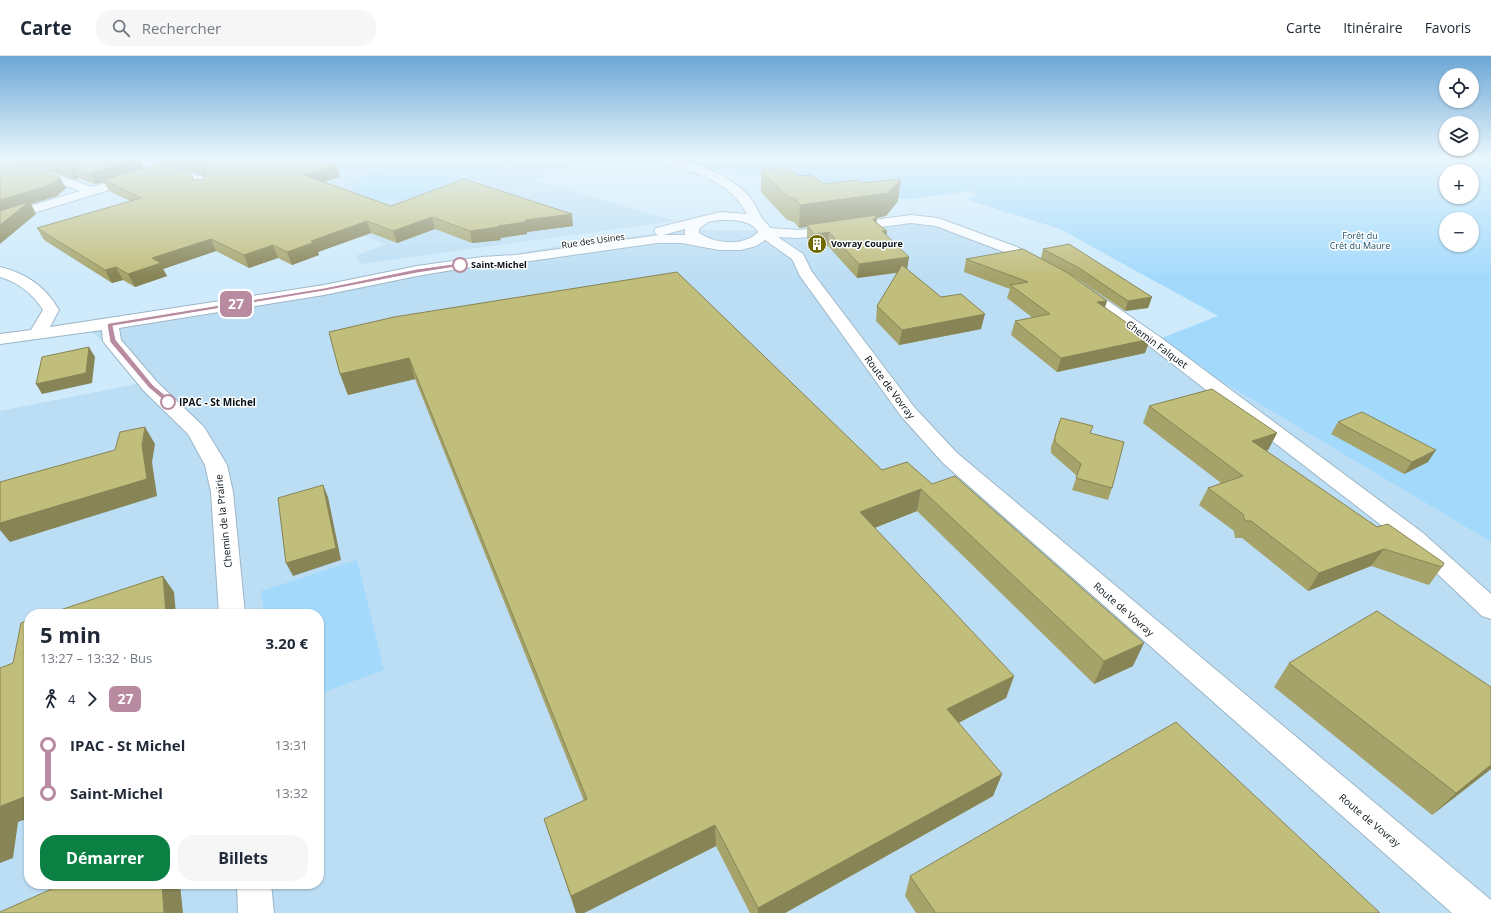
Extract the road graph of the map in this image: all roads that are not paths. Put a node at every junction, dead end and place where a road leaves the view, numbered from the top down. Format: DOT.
graph roads {
  1 [pos="72,197"];
  2 [pos="739,197"];
  3 [pos="743,197"];
  4 [pos="0,219"];
  5 [pos="707,219"];
  6 [pos="761,227"];
  7 [pos="704,243"];
  8 [pos="725,246"];
  9 [pos="482,261"];
  10 [pos="0,272"];
  11 [pos="805,272"];
  12 [pos="110,324"];
  13 [pos="36,335"];
  14 [pos="0,339"];
  15 [pos="232,609"];
  16 [pos="1491,609"];
  17 [pos="254,889"];
  18 [pos="256,913"];
  19 [pos="1479,913"];
  1 -- 4 [label="street"];
  2 -- 5 [label="street"];
  3 -- 6 [label="street"];
  5 -- 6 [label="street"];
  5 -- 7 [label="street"];
  5 -- 9 [label="street, Rue des Usines"];
  6 -- 8 [label="street"];
  6 -- 11 [label="street, Route de Vovray"];
  6 -- 16 [label="street, Chemin Falquet"];
  7 -- 8 [label="street, Rue des Usines"];
  7 -- 9 [label="street, Rue des Usines"];
  8 -- 11 [label="street, Route de Vovray"];
  9 -- 12 [label="street, Rue des Usines"];
  10 -- 13 [label="street"];
  11 -- 19 [label="street, Route de Vovray"];
  12 -- 13 [label="street"];
  12 -- 15 [label="street, Chemin de la Prairie"];
  13 -- 14 [label="street"];
  17 -- 18 [label="street"];
}
